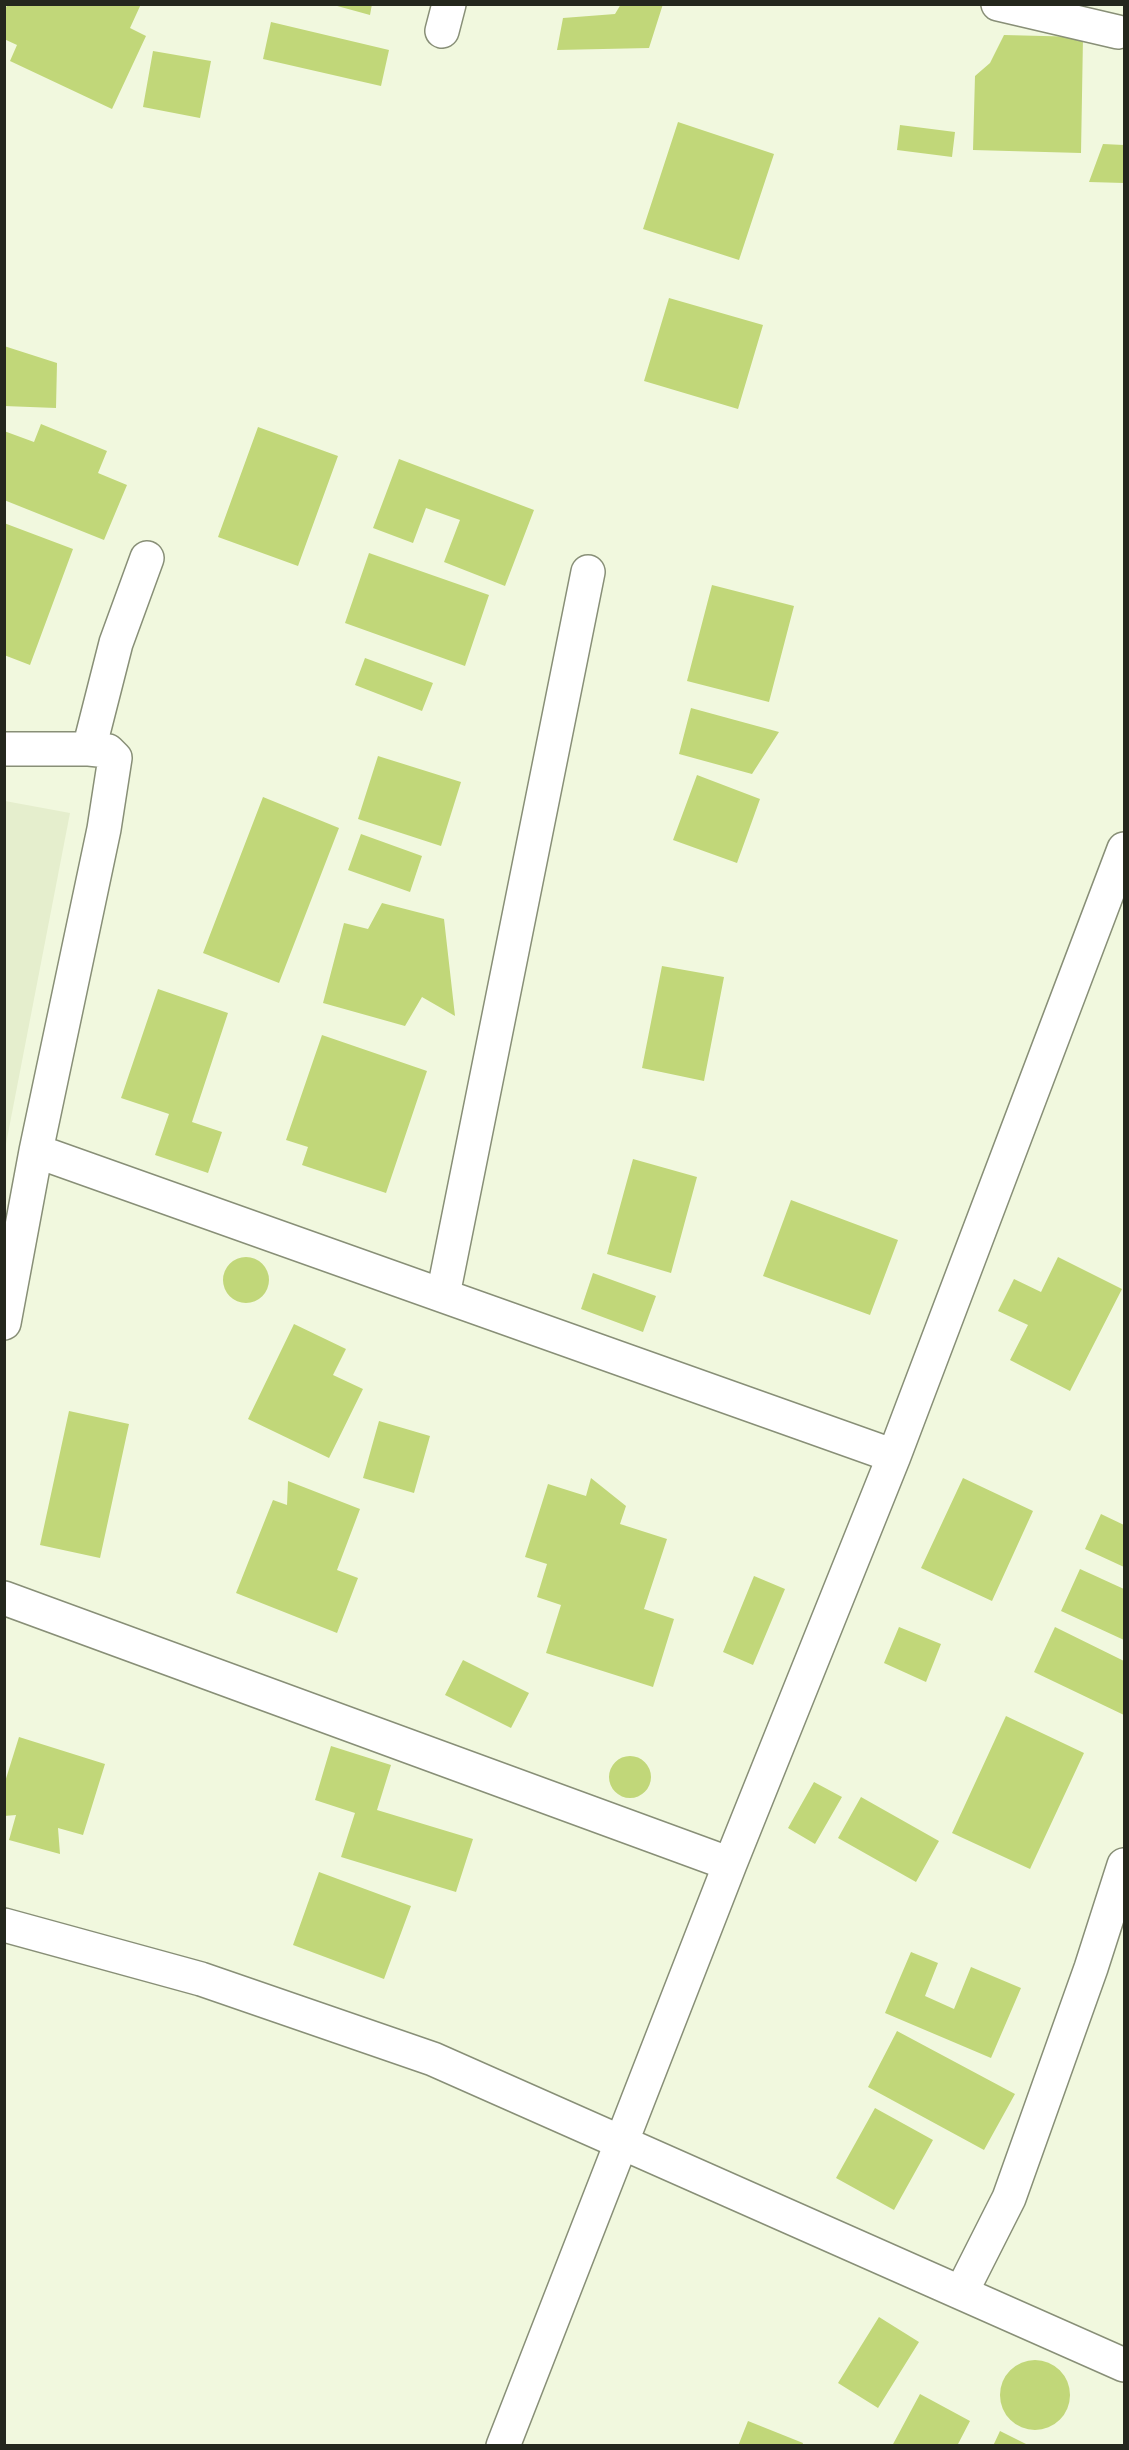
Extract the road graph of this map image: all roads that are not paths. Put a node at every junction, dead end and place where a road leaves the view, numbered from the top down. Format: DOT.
graph roads {
  1 [pos="998,4"];
  2 [pos="1118,32"];
  3 [pos="147,558"];
  4 [pos="588,572"];
  5 [pos="4,749"];
  6 [pos="89,749"];
  7 [pos="1125,849"];
  8 [pos="36,1151"];
  9 [pos="443,1295"];
  10 [pos="4,1323"];
  11 [pos="894,1456"];
  12 [pos="4,1598"];
  13 [pos="730,1864"];
  14 [pos="1125,1865"];
  15 [pos="4,1925"];
  16 [pos="621,2144"];
  17 [pos="962,2291"];
  18 [pos="1125,2366"];
  19 [pos="503,2445"];
  1 -- 2 [label="street"];
  3 -- 6 [label="street"];
  4 -- 9 [label="street"];
  5 -- 6 [label="street"];
  6 -- 8 [label="street"];
  7 -- 11 [label="street"];
  8 -- 9 [label="street"];
  8 -- 10 [label="street"];
  9 -- 11 [label="street"];
  11 -- 13 [label="street"];
  12 -- 13 [label="street"];
  13 -- 16 [label="street"];
  14 -- 17 [label="street"];
  15 -- 16 [label="street"];
  16 -- 17 [label="street"];
  16 -- 19 [label="street"];
  17 -- 18 [label="street"];
}
